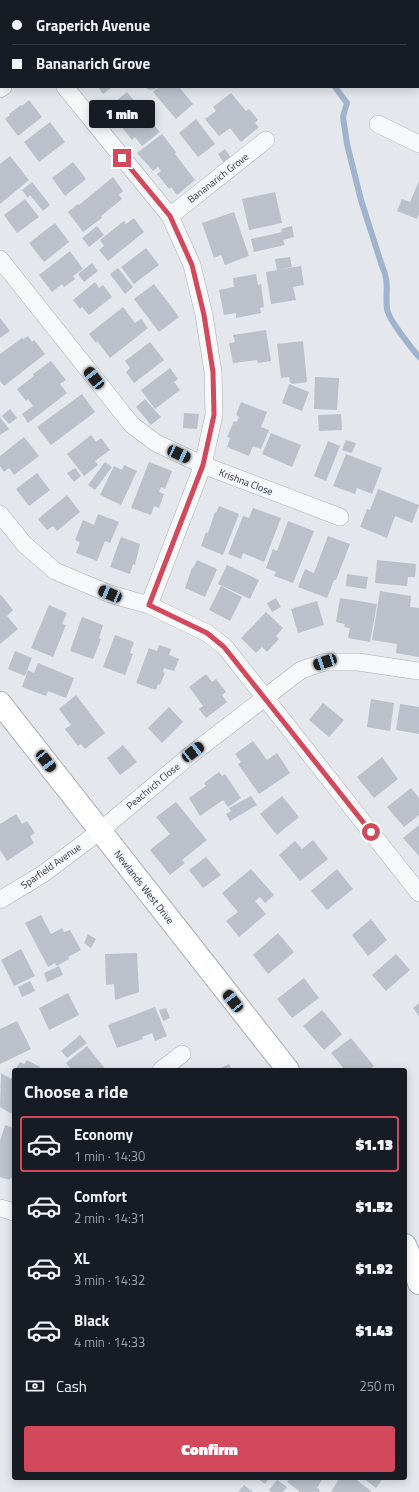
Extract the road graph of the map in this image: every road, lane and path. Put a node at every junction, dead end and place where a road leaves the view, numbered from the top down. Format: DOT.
graph roads {
  1 [pos="66,88"];
  2 [pos="378,124"];
  3 [pos="266,140"];
  4 [pos="419,144"];
  5 [pos="170,216"];
  6 [pos="0,259"];
  7 [pos="203,465"];
  8 [pos="0,514"];
  9 [pos="340,517"];
  10 [pos="149,605"];
  11 [pos="419,671"];
  12 [pos="265,698"];
  13 [pos="0,703"];
  14 [pos="100,830"];
  15 [pos="419,893"];
  16 [pos="0,900"];
  17 [pos="182,1054"];
  18 [pos="164,1068"];
  19 [pos="286,1068"];
  20 [pos="0,1208"];
  21 [pos="12,1211"];
  22 [pos="407,1250"];
  23 [pos="419,1283"];
  1 -- 5 [label="street"];
  2 -- 4 [label="street"];
  3 -- 5 [label="street, Bananarich Grove"];
  5 -- 7 [label="street"];
  6 -- 7 [label="street, Krishna Close"];
  7 -- 9 [label="street, Krishna Close"];
  7 -- 10 [label="street"];
  8 -- 10 [label="street"];
  10 -- 12 [label="street"];
  11 -- 12 [label="street, Peachrich Close"];
  12 -- 14 [label="street, Peachrich Close"];
  12 -- 15 [label="street"];
  13 -- 14 [label="street, Newlands West Drive"];
  14 -- 16 [label="street, Sparfield Avenue"];
  14 -- 19 [label="street, Newlands West Drive"];
  17 -- 18 [label="street"];
  20 -- 21 [label="street"];
  22 -- 23 [label="street"];
}
